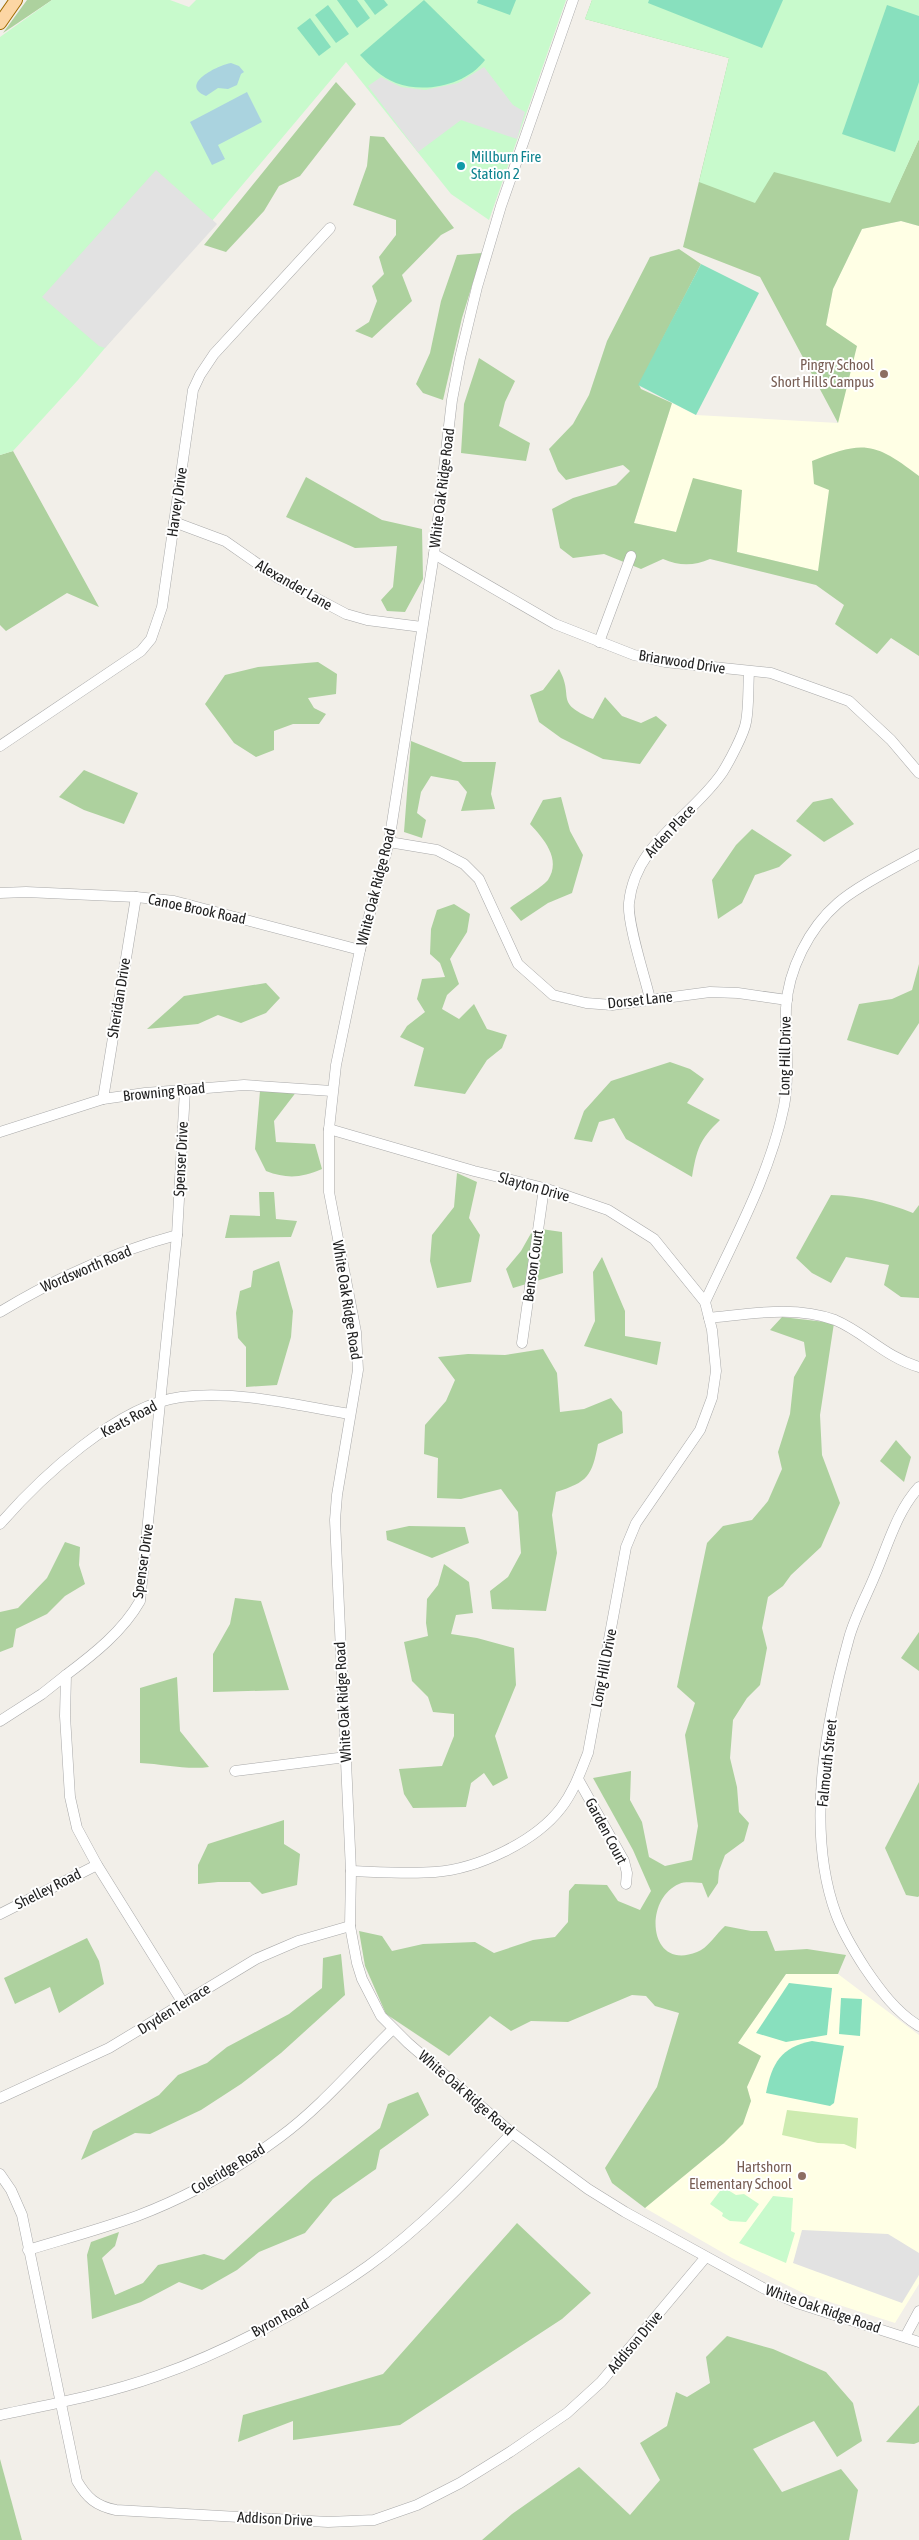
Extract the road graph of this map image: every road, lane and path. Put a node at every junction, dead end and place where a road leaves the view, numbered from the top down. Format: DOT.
graph roads {
  1 [pos="16,0"];
  2 [pos="573,0"];
  3 [pos="0,23"];
  4 [pos="330,228"];
  5 [pos="174,522"];
  6 [pos="434,554"];
  7 [pos="631,556"];
  8 [pos="422,626"];
  9 [pos="599,642"];
  10 [pos="749,672"];
  11 [pos="0,746"];
  12 [pos="919,773"];
  13 [pos="389,842"];
  14 [pos="919,854"];
  15 [pos="0,893"];
  16 [pos="136,897"];
  17 [pos="360,950"];
  18 [pos="650,1000"];
  19 [pos="787,1000"];
  20 [pos="185,1090"];
  21 [pos="332,1091"];
  22 [pos="103,1099"];
  23 [pos="329,1129"];
  24 [pos="0,1132"];
  25 [pos="544,1188"];
  26 [pos="177,1235"];
  27 [pos="705,1302"];
  28 [pos="0,1312"];
  29 [pos="709,1318"];
  30 [pos="522,1343"];
  31 [pos="919,1367"];
  32 [pos="160,1402"];
  33 [pos="350,1414"];
  34 [pos="919,1487"];
  35 [pos="0,1524"];
  36 [pos="66,1675"];
  37 [pos="0,1721"];
  38 [pos="346,1757"];
  39 [pos="235,1771"];
  40 [pos="578,1779"];
  41 [pos="97,1865"];
  42 [pos="351,1871"];
  43 [pos="626,1884"];
  44 [pos="0,1914"];
  45 [pos="350,1926"];
  46 [pos="183,2003"];
  47 [pos="919,2026"];
  48 [pos="393,2029"];
  49 [pos="0,2098"];
  50 [pos="512,2133"];
  51 [pos="0,2174"];
  52 [pos="28,2250"];
  53 [pos="705,2258"];
  54 [pos="919,2311"];
  55 [pos="905,2337"];
  56 [pos="919,2342"];
  57 [pos="59,2403"];
  58 [pos="0,2414"];
  1 -- 3 [label="main road"];
  2 -- 6 [label="street, White Oak Ridge Road"];
  4 -- 5 [label="street, Harvey Drive"];
  5 -- 8 [label="street, Alexander Lane"];
  5 -- 11 [label="street, Harvey Drive"];
  6 -- 8 [label="street, White Oak Ridge Road"];
  6 -- 9 [label="street, Briarwood Drive"];
  7 -- 9 [label="street"];
  8 -- 13 [label="street, White Oak Ridge Road"];
  9 -- 10 [label="street, Briarwood Drive"];
  10 -- 12 [label="street, Briarwood Drive"];
  10 -- 18 [label="street, Arden Place"];
  13 -- 17 [label="street, White Oak Ridge Road"];
  13 -- 18 [label="street, Dorset Lane"];
  14 -- 19 [label="street, Long Hill Drive"];
  15 -- 16 [label="street, Canoe Brook Road"];
  16 -- 17 [label="street, Canoe Brook Road"];
  16 -- 22 [label="street, Sheridan Drive"];
  17 -- 21 [label="street, White Oak Ridge Road"];
  18 -- 19 [label="street, Dorset Lane"];
  19 -- 27 [label="street, Long Hill Drive"];
  20 -- 21 [label="street, Browning Road"];
  20 -- 22 [label="street, Browning Road"];
  20 -- 26 [label="street, Spenser Drive"];
  21 -- 23 [label="street, White Oak Ridge Road"];
  22 -- 24 [label="street, Browning Road"];
  23 -- 25 [label="street, Slayton Drive"];
  23 -- 33 [label="street, White Oak Ridge Road"];
  25 -- 27 [label="street, Slayton Drive"];
  25 -- 30 [label="street, Benson Court"];
  26 -- 28 [label="street, Wordsworth Road"];
  26 -- 32 [label="street, Spenser Drive"];
  27 -- 29 [label="street, Long Hill Drive"];
  29 -- 31 [label="street"];
  29 -- 40 [label="street, Long Hill Drive"];
  32 -- 33 [label="street, Keats Road"];
  32 -- 35 [label="street, Keats Road"];
  32 -- 36 [label="street, Spenser Drive"];
  33 -- 38 [label="street, White Oak Ridge Road"];
  34 -- 47 [label="street, Falmouth Street"];
  36 -- 37 [label="street, Spenser Drive"];
  36 -- 41 [label="street"];
  38 -- 39 [label="street"];
  38 -- 42 [label="street, White Oak Ridge Road"];
  40 -- 42 [label="street, Long Hill Drive"];
  40 -- 43 [label="street, Garden Court"];
  41 -- 44 [label="street, Shelley Road"];
  41 -- 46 [label="street"];
  42 -- 45 [label="street, White Oak Ridge Road"];
  45 -- 46 [label="street, Dryden Terrace"];
  45 -- 48 [label="street, White Oak Ridge Road"];
  46 -- 49 [label="street, Dryden Terrace"];
  48 -- 50 [label="street, White Oak Ridge Road"];
  48 -- 52 [label="street, Coleridge Road"];
  50 -- 53 [label="street, White Oak Ridge Road"];
  50 -- 57 [label="street, Byron Road"];
  51 -- 52 [label="street, Addison Drive"];
  52 -- 57 [label="street, Addison Drive"];
  53 -- 55 [label="street, White Oak Ridge Road"];
  53 -- 57 [label="street, Addison Drive"];
  54 -- 55 [label="street"];
  55 -- 56 [label="street, White Oak Ridge Road"];
  57 -- 58 [label="street, Byron Road"];
}
